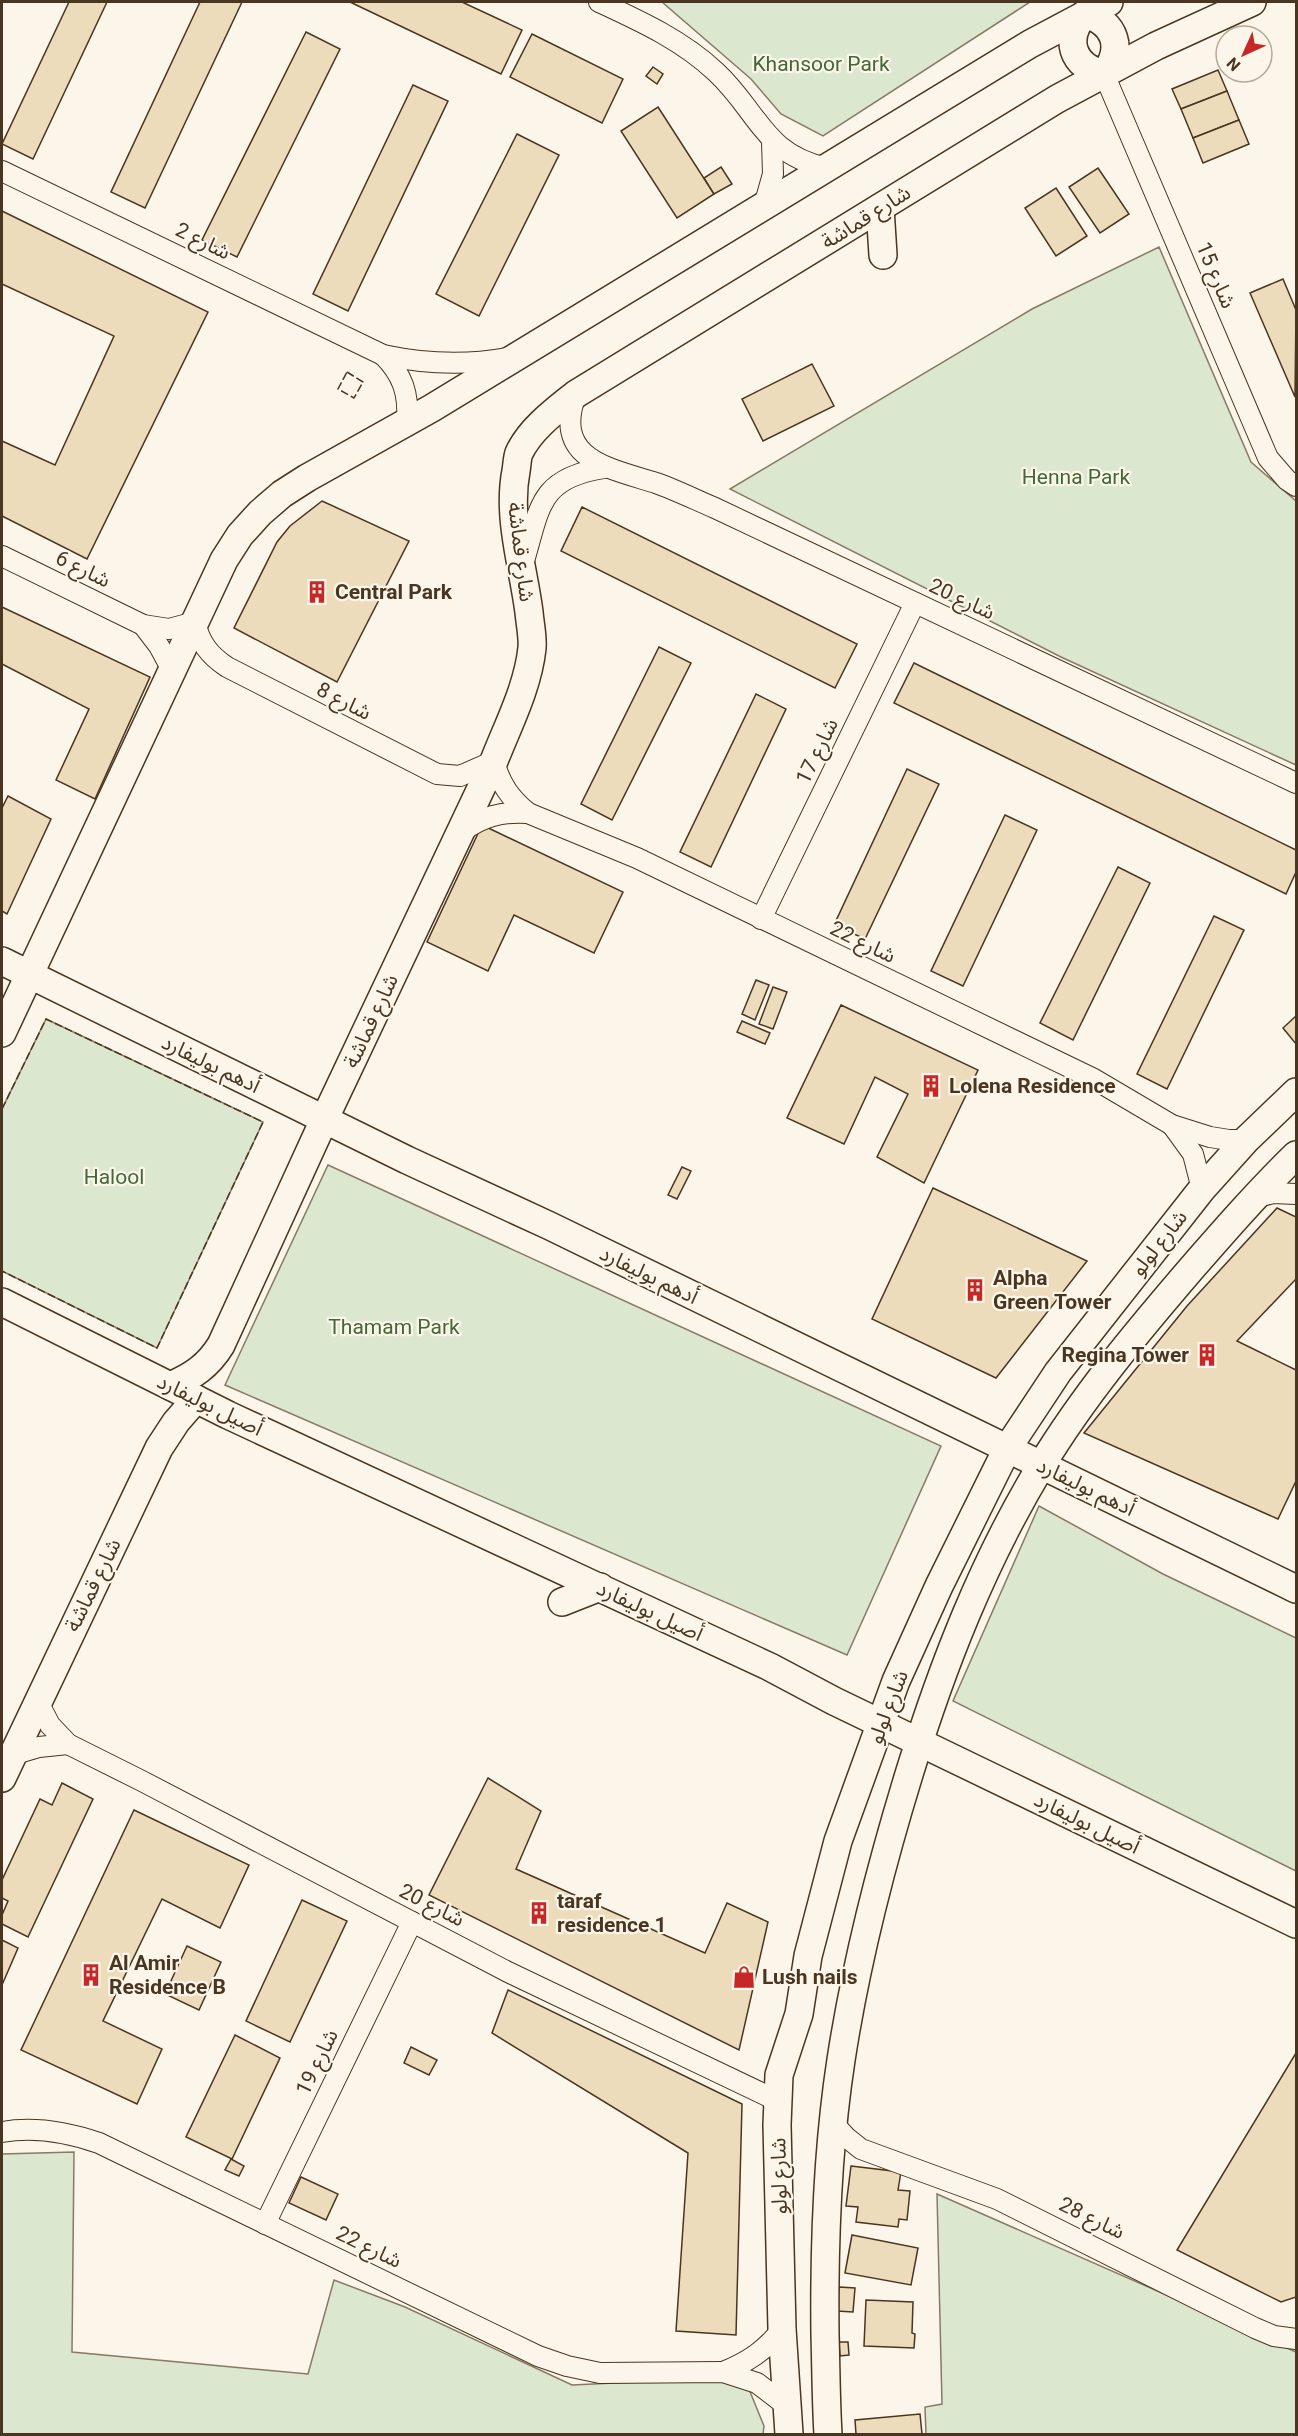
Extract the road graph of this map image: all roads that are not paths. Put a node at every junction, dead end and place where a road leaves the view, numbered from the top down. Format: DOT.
graph roads {
  1 [pos="599,2"];
  2 [pos="1109,2"];
  3 [pos="1252,2"];
  4 [pos="1083,8"];
  5 [pos="1104,74"];
  6 [pos="772,142"];
  7 [pos="828,168"];
  8 [pos="2,171"];
  9 [pos="764,206"];
  10 [pos="880,208"];
  11 [pos="883,255"];
  12 [pos="383,355"];
  13 [pos="518,356"];
  14 [pos="576,394"];
  15 [pos="407,422"];
  16 [pos="604,468"];
  17 [pos="1296,486"];
  18 [pos="2,556"];
  19 [pos="522,567"];
  20 [pos="915,603"];
  21 [pos="195,622"];
  22 [pos="143,625"];
  23 [pos="172,670"];
  24 [pos="494,761"];
  25 [pos="1296,783"];
  26 [pos="528,813"];
  27 [pos="461,832"];
  28 [pos="761,919"];
  29 [pos="2,961"];
  30 [pos="29,974"];
  31 [pos="2,1033"];
  32 [pos="1296,1092"];
  33 [pos="324,1120"];
  34 [pos="1172,1125"];
  35 [pos="1246,1140"];
  36 [pos="1296,1155"];
  37 [pos="1202,1189"];
  38 [pos="1296,1194"];
  39 [pos="1254,1198"];
  40 [pos="2,1302"];
  41 [pos="170,1386"];
  42 [pos="196,1399"];
  43 [pos="1007,1449"];
  44 [pos="1041,1466"];
  45 [pos="600,1587"];
  46 [pos="1296,1588"];
  47 [pos="562,1602"];
  48 [pos="38,1701"];
  49 [pos="881,1723"];
  50 [pos="920,1741"];
  51 [pos="68,1744"];
  52 [pos="5,1765"];
  53 [pos="412,1922"];
  54 [pos="1296,1924"];
  55 [pos="778,2101"];
  56 [pos="834,2124"];
  57 [pos="2,2132"];
  58 [pos="861,2149"];
  59 [pos="830,2172"];
  60 [pos="265,2224"];
  61 [pos="782,2330"];
  62 [pos="1296,2339"];
  63 [pos="723,2372"];
  64 [pos="787,2406"];
  65 [pos="789,2434"];
  66 [pos="828,2434"];
  1 -- 6 [label="street"];
  2 -- 4 [label="street"];
  3 -- 5 [label="street, شارع قماشة"];
  4 -- 5 [label="street"];
  4 -- 5 [label="street"];
  4 -- 7 [label="street"];
  5 -- 10 [label="street, شارع قماشة"];
  5 -- 17 [label="street, شارع 15"];
  6 -- 7 [label="street"];
  6 -- 9 [label="street"];
  7 -- 9 [label="street"];
  8 -- 12 [label="street, شارع 2"];
  9 -- 13 [label="street"];
  10 -- 11 [label="street"];
  10 -- 14 [label="street, شارع قماشة"];
  12 -- 13 [label="street, شارع 2"];
  12 -- 15 [label="street, شارع 2"];
  13 -- 15 [label="street"];
  14 -- 16 [label="street, شارع 20"];
  14 -- 19 [label="street, شارع قماشة"];
  15 -- 21 [label="street"];
  16 -- 19 [label="street"];
  16 -- 20 [label="street, شارع 20"];
  18 -- 22 [label="street, شارع 6"];
  19 -- 24 [label="street, شارع قماشة"];
  20 -- 25 [label="street, شارع 20"];
  20 -- 28 [label="street, شارع 17"];
  21 -- 22 [label="street, شارع 6"];
  21 -- 23 [label="street"];
  21 -- 24 [label="street, شارع 8"];
  22 -- 23 [label="street, شارع 6"];
  23 -- 30 [label="street"];
  24 -- 26 [label="street, شارع 22"];
  24 -- 27 [label="street, شارع قماشة"];
  26 -- 27 [label="street, شارع 22"];
  26 -- 28 [label="street, شارع 22"];
  27 -- 33 [label="street, شارع قماشة"];
  28 -- 34 [label="street, شارع 22"];
  29 -- 30 [label="street, أدهم بوليفارد"];
  30 -- 31 [label="street"];
  30 -- 33 [label="street, أدهم بوليفارد"];
  32 -- 35 [label="street, شارع لولو"];
  33 -- 41 [label="street, شارع قماشة"];
  33 -- 43 [label="street, أدهم بوليفارد"];
  34 -- 35 [label="street, شارع 22"];
  34 -- 37 [label="street, شارع 22"];
  35 -- 37 [label="street, شارع لولو"];
  36 -- 39 [label="street, شارع لولو"];
  37 -- 43 [label="street, شارع لولو"];
  38 -- 39 [label="street"];
  39 -- 44 [label="street, شارع لولو"];
  40 -- 41 [label="street, أصيل بوليفارد"];
  41 -- 42 [label="street, أصيل بوليفارد"];
  42 -- 45 [label="street, أصيل بوليفارد"];
  42 -- 48 [label="street, شارع قماشة"];
  43 -- 44 [label="street, أدهم بوليفارد"];
  43 -- 49 [label="street, شارع لولو"];
  44 -- 46 [label="street, أدهم بوليفارد"];
  44 -- 50 [label="street, شارع لولو"];
  45 -- 47 [label="street"];
  45 -- 49 [label="street, أصيل بوليفارد"];
  48 -- 51 [label="street, شارع 20"];
  48 -- 52 [label="street, شارع قماشة"];
  49 -- 50 [label="street, أصيل بوليفارد"];
  49 -- 55 [label="street, شارع لولو"];
  50 -- 54 [label="street, أصيل بوليفارد"];
  50 -- 56 [label="street, شارع لولو"];
  51 -- 52 [label="street"];
  51 -- 53 [label="street, شارع 20"];
  53 -- 55 [label="street, شارع 20"];
  53 -- 60 [label="street, شارع 19"];
  55 -- 61 [label="street, شارع لولو"];
  56 -- 58 [label="street, شارع 28"];
  56 -- 59 [label="street, شارع لولو"];
  57 -- 60 [label="street, شارع 22"];
  58 -- 59 [label="street"];
  58 -- 62 [label="street, شارع 28"];
  59 -- 66 [label="street, شارع لولو"];
  60 -- 63 [label="street, شارع 22"];
  61 -- 63 [label="street, شارع 22"];
  61 -- 64 [label="street, شارع لولو"];
  63 -- 64 [label="street, شارع 22"];
  64 -- 65 [label="street, شارع لولو"];
}
